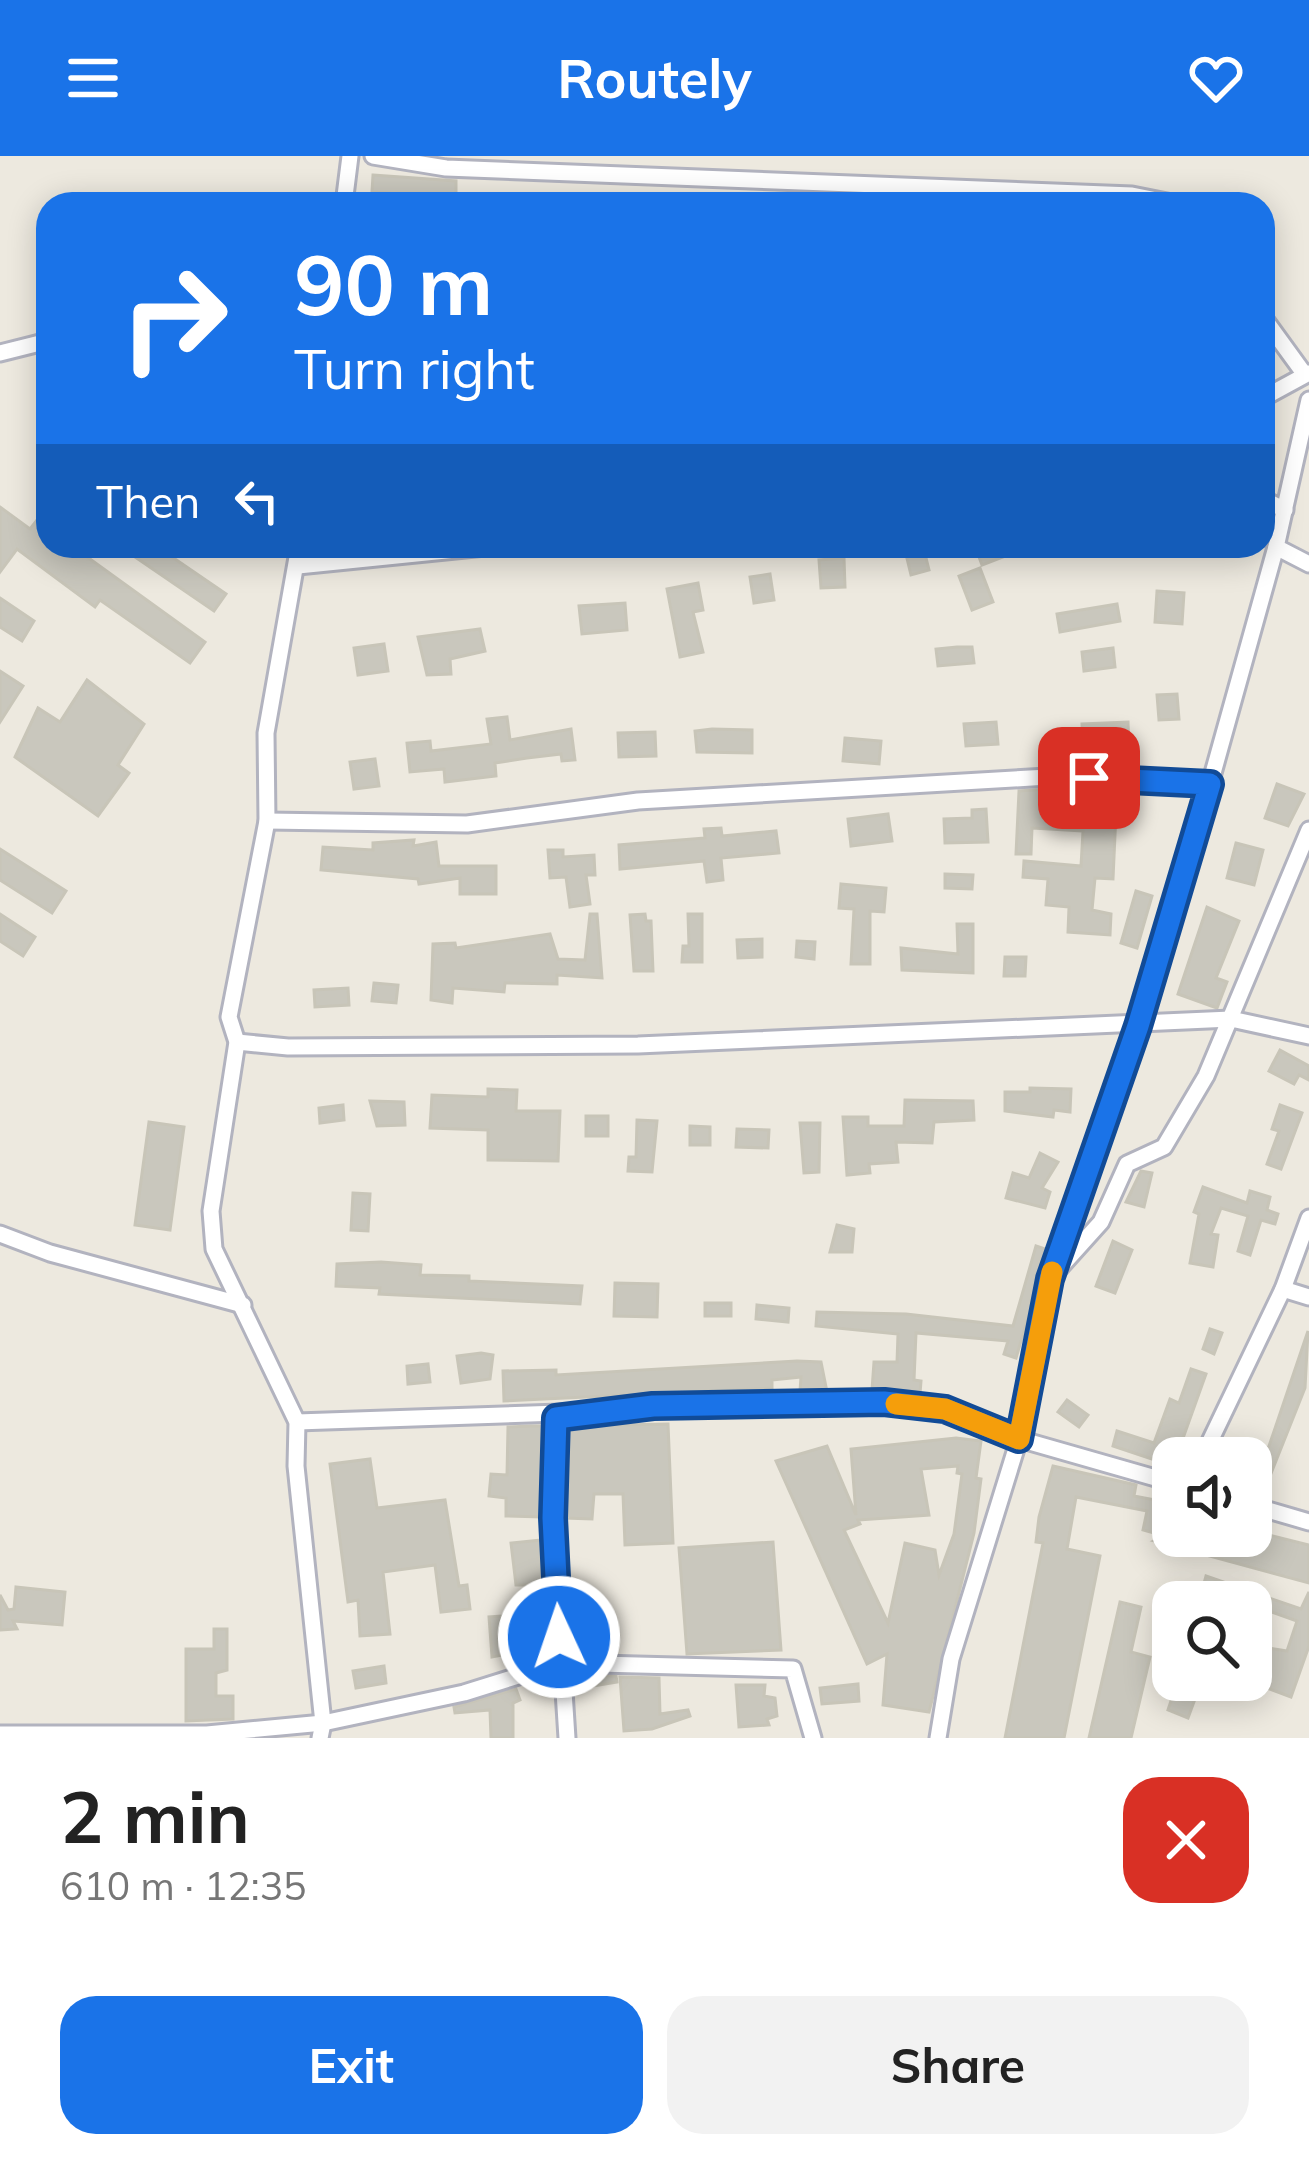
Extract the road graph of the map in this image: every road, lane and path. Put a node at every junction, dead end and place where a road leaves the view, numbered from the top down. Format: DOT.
graph roads {
  1 [pos="350,156"];
  2 [pos="373,156"];
  3 [pos="346,192"];
  4 [pos="1056,192"];
  5 [pos="1275,332"];
  6 [pos="36,344"];
  7 [pos="0,353"];
  8 [pos="1306,372"];
  9 [pos="1275,391"];
  10 [pos="1309,400"];
  11 [pos="1275,505"];
  12 [pos="1285,510"];
  13 [pos="1276,547"];
  14 [pos="1275,551"];
  15 [pos="298,558"];
  16 [pos="377,558"];
  17 [pos="1273,558"];
  18 [pos="1309,564"];
  19 [pos="298,566"];
  20 [pos="1210,784"];
  21 [pos="267,821"];
  22 [pos="1309,830"];
  23 [pos="1231,1019"];
  24 [pos="1138,1026"];
  25 [pos="1309,1036"];
  26 [pos="237,1042"];
  27 [pos="1309,1218"];
  28 [pos="0,1234"];
  29 [pos="1050,1279"];
  30 [pos="1283,1289"];
  31 [pos="1309,1297"];
  32 [pos="242,1305"];
  33 [pos="556,1418"];
  34 [pos="297,1422"];
  35 [pos="1212,1437"];
  36 [pos="1019,1439"];
  37 [pos="1152,1477"];
  38 [pos="1272,1511"];
  39 [pos="1309,1522"];
  40 [pos="560,1663"];
  41 [pos="321,1731"];
  42 [pos="0,1734"];
  43 [pos="53,1738"];
  44 [pos="567,1738"];
  45 [pos="813,1738"];
  46 [pos="938,1738"];
  1 -- 3 [label="street"];
  2 -- 4 [label="street"];
  5 -- 8 [label="street"];
  6 -- 7 [label="street"];
  8 -- 9 [label="street"];
  10 -- 12 [label="street"];
  11 -- 12 [label="street"];
  12 -- 13 [label="street"];
  13 -- 14 [label="street"];
  13 -- 18 [label="street"];
  15 -- 19 [label="street"];
  16 -- 19 [label="street"];
  17 -- 20 [label="street"];
  19 -- 21 [label="street"];
  20 -- 21 [label="street"];
  20 -- 24 [label="street"];
  21 -- 26 [label="street"];
  22 -- 23 [label="street"];
  23 -- 24 [label="street"];
  23 -- 25 [label="street"];
  23 -- 29 [label="street"];
  24 -- 26 [label="street"];
  24 -- 29 [label="street"];
  26 -- 32 [label="street"];
  27 -- 30 [label="street"];
  28 -- 32 [label="street"];
  29 -- 36 [label="street"];
  30 -- 31 [label="street"];
  30 -- 35 [label="street"];
  32 -- 34 [label="street"];
  33 -- 34 [label="street"];
  33 -- 36 [label="street"];
  33 -- 40 [label="street"];
  34 -- 41 [label="street"];
  36 -- 37 [label="street"];
  36 -- 46 [label="street"];
  38 -- 39 [label="street"];
  40 -- 41 [label="street"];
  40 -- 44 [label="street"];
  40 -- 45 [label="street"];
  41 -- 43 [label="street"];
  42 -- 43 [label="street"];
}
